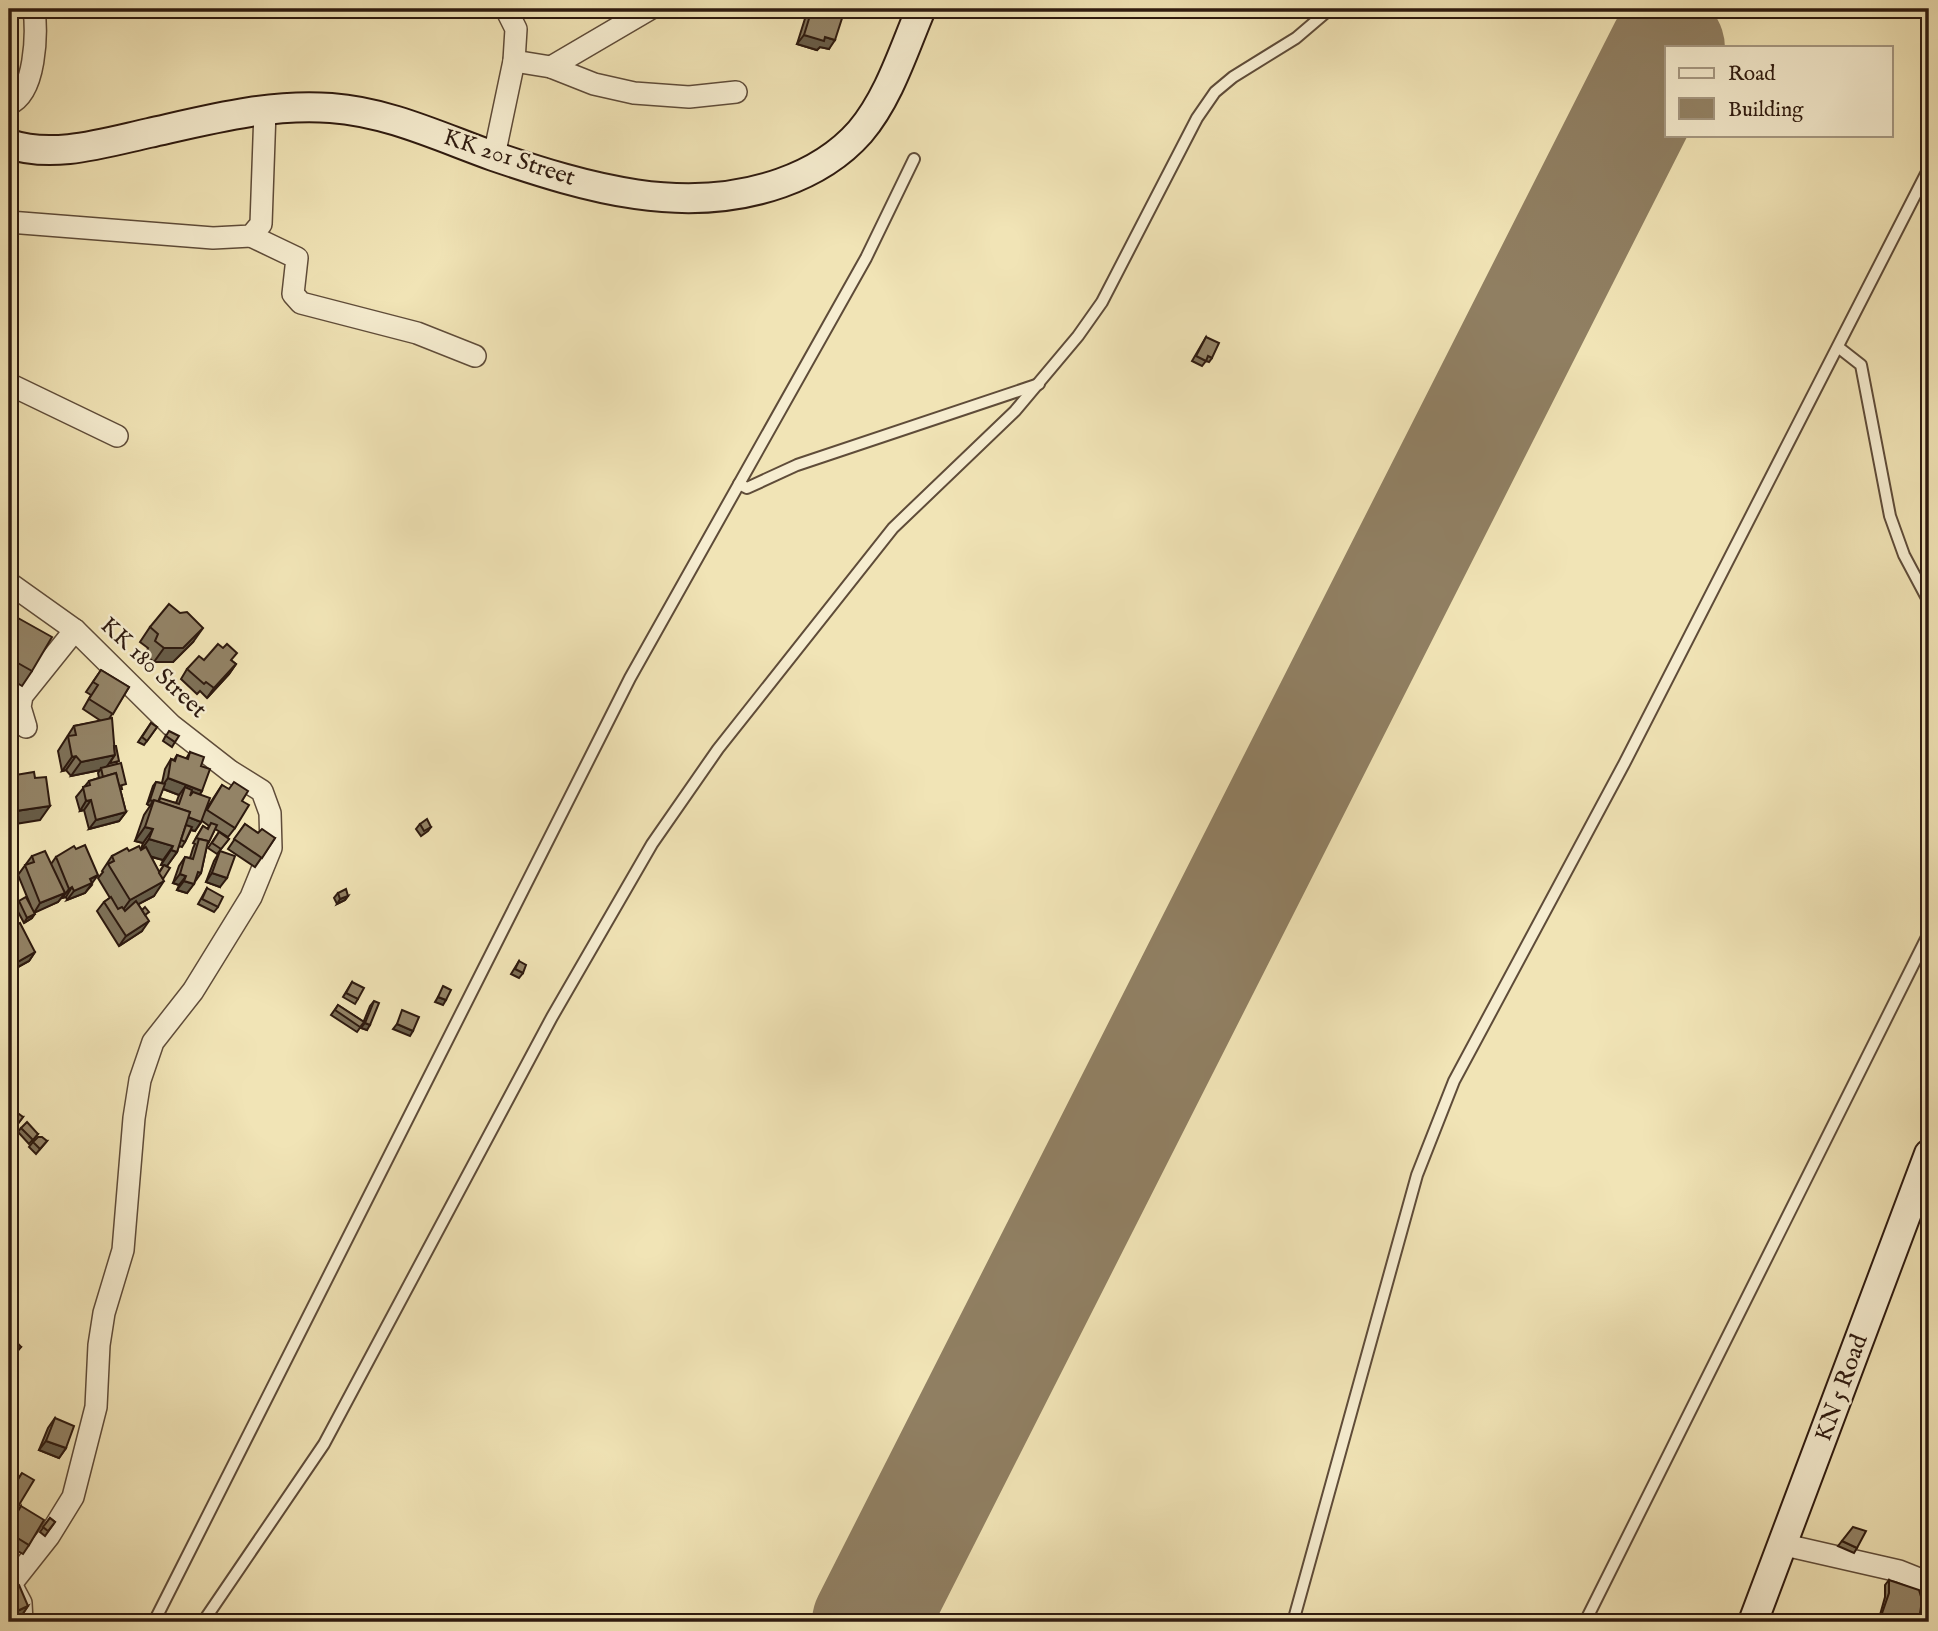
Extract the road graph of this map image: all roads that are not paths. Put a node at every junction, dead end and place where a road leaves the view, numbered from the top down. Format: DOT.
graph roads {
  1 [pos="34,9"];
  2 [pos="506,9"];
  3 [pos="650,9"];
  4 [pos="921,9"];
  5 [pos="1330,9"];
  6 [pos="514,61"];
  7 [pos="551,67"];
  8 [pos="736,92"];
  9 [pos="9,104"];
  10 [pos="265,111"];
  11 [pos="9,144"];
  12 [pos="494,156"];
  13 [pos="914,159"];
  14 [pos="1929,168"];
  15 [pos="9,222"];
  16 [pos="251,236"];
  17 [pos="1838,347"];
  18 [pos="475,356"];
  19 [pos="9,384"];
  20 [pos="1040,384"];
  21 [pos="117,436"];
  22 [pos="739,484"];
  23 [pos="9,583"];
  24 [pos="1928,598"];
  25 [pos="75,630"];
  26 [pos="26,727"];
  27 [pos="1929,933"];
  28 [pos="1929,1154"];
  29 [pos="1785,1545"];
  30 [pos="10,1583"];
  31 [pos="1929,1583"];
  32 [pos="22,1622"];
  33 [pos="154,1622"];
  34 [pos="203,1622"];
  35 [pos="1293,1622"];
  36 [pos="1585,1622"];
  37 [pos="1754,1622"];
  1 -- 9 [label="street"];
  2 -- 6 [label="street"];
  3 -- 7 [label="street"];
  4 -- 12 [label="main road, KK 201 Street"];
  5 -- 20 [label="lane"];
  6 -- 7 [label="street"];
  6 -- 12 [label="street"];
  7 -- 8 [label="street"];
  10 -- 11 [label="main road, KK 201 Street"];
  10 -- 12 [label="main road, KK 201 Street"];
  10 -- 16 [label="street"];
  13 -- 22 [label="lane"];
  14 -- 17 [label="lane"];
  15 -- 16 [label="street"];
  16 -- 18 [label="street"];
  17 -- 24 [label="lane"];
  17 -- 35 [label="lane"];
  19 -- 21 [label="street"];
  20 -- 22 [label="lane"];
  20 -- 34 [label="lane"];
  22 -- 33 [label="lane"];
  23 -- 25 [label="street, KK 180 Street"];
  25 -- 26 [label="street"];
  25 -- 30 [label="street, KK 180 Street"];
  27 -- 36 [label="lane"];
  28 -- 29 [label="main road, KN 5 Road"];
  29 -- 31 [label="street"];
  29 -- 37 [label="main road, KN 5 Road"];
  30 -- 32 [label="street"];
}
